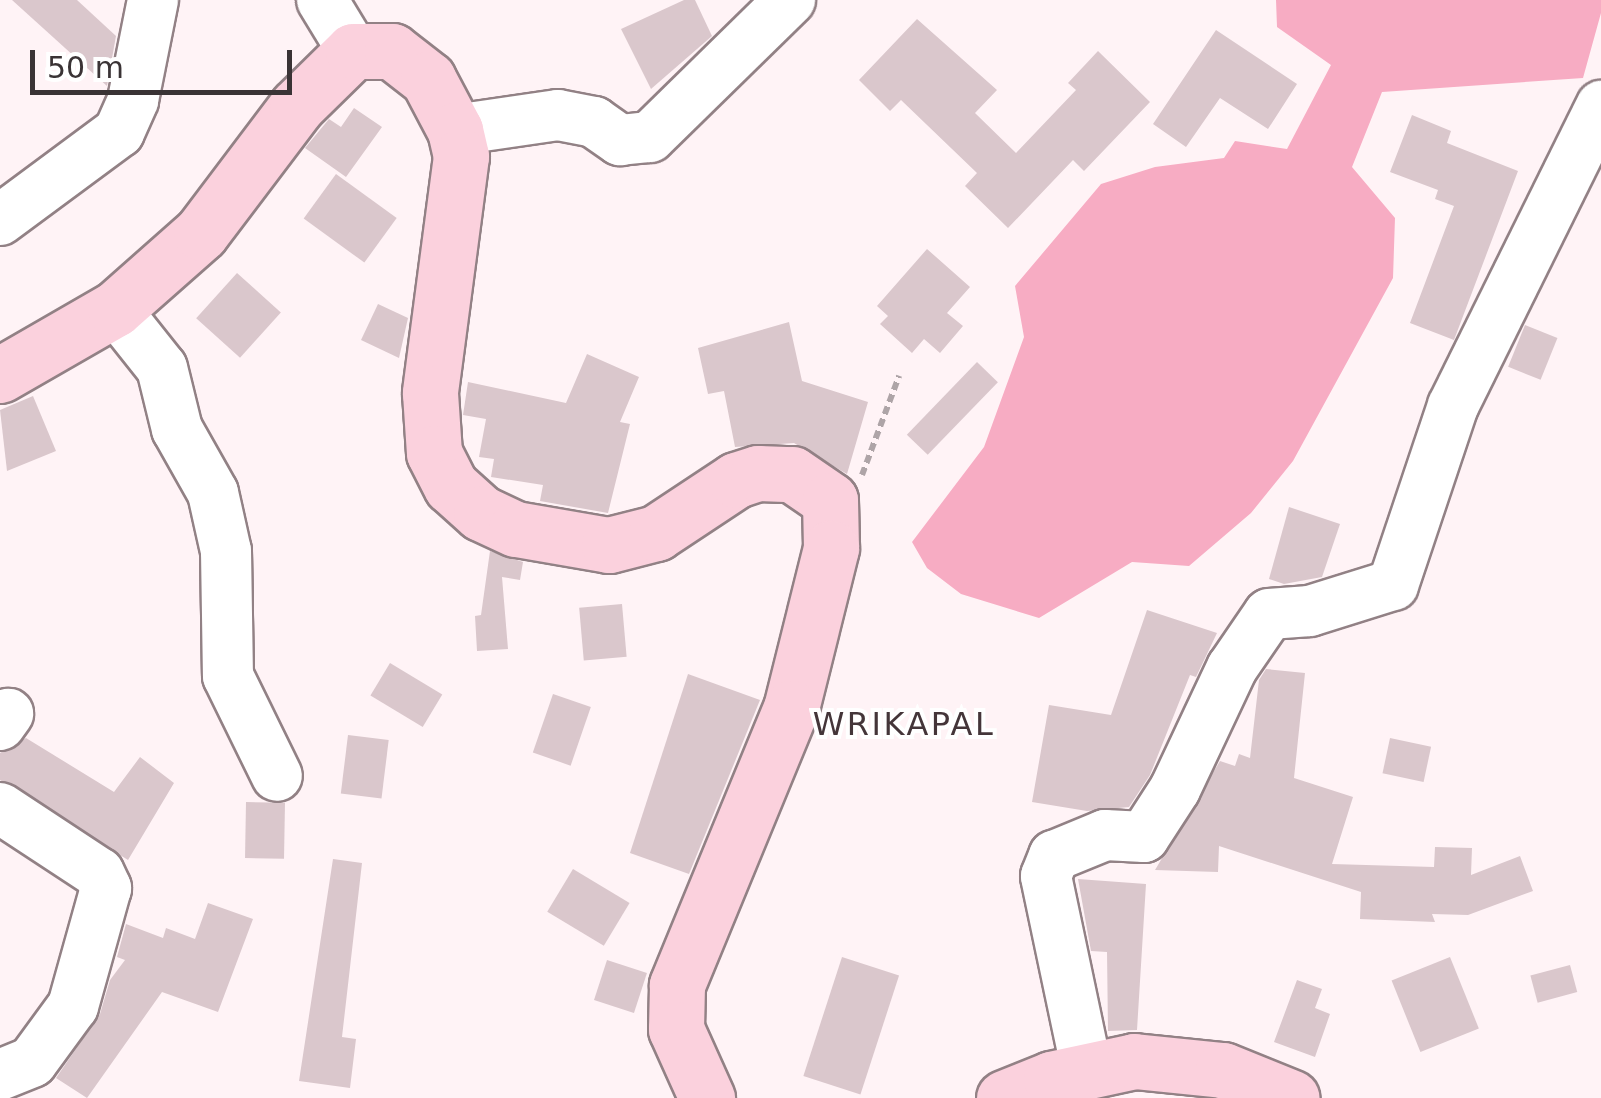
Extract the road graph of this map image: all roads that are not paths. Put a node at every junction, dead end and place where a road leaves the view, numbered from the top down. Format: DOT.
graph roads {
  1 [pos="153,0"];
  2 [pos="322,0"];
  3 [pos="790,0"];
  4 [pos="361,33"];
  5 [pos="1601,106"];
  6 [pos="455,130"];
  7 [pos="0,220"];
  8 [pos="115,309"];
  9 [pos="0,375"];
  10 [pos="277,776"];
  11 [pos="0,808"];
  12 [pos="1086,1071"];
  13 [pos="0,1074"];
  14 [pos="707,1098"];
  15 [pos="1004,1098"];
  16 [pos="1292,1098"];
  1 -- 7 [label="street"];
  2 -- 4 [label="street"];
  3 -- 6 [label="street"];
  4 -- 6 [label="main road"];
  4 -- 8 [label="main road"];
  5 -- 12 [label="street"];
  6 -- 14 [label="main road"];
  8 -- 9 [label="main road"];
  8 -- 10 [label="street"];
  11 -- 13 [label="street"];
  12 -- 15 [label="main road"];
  12 -- 16 [label="main road"];
}
